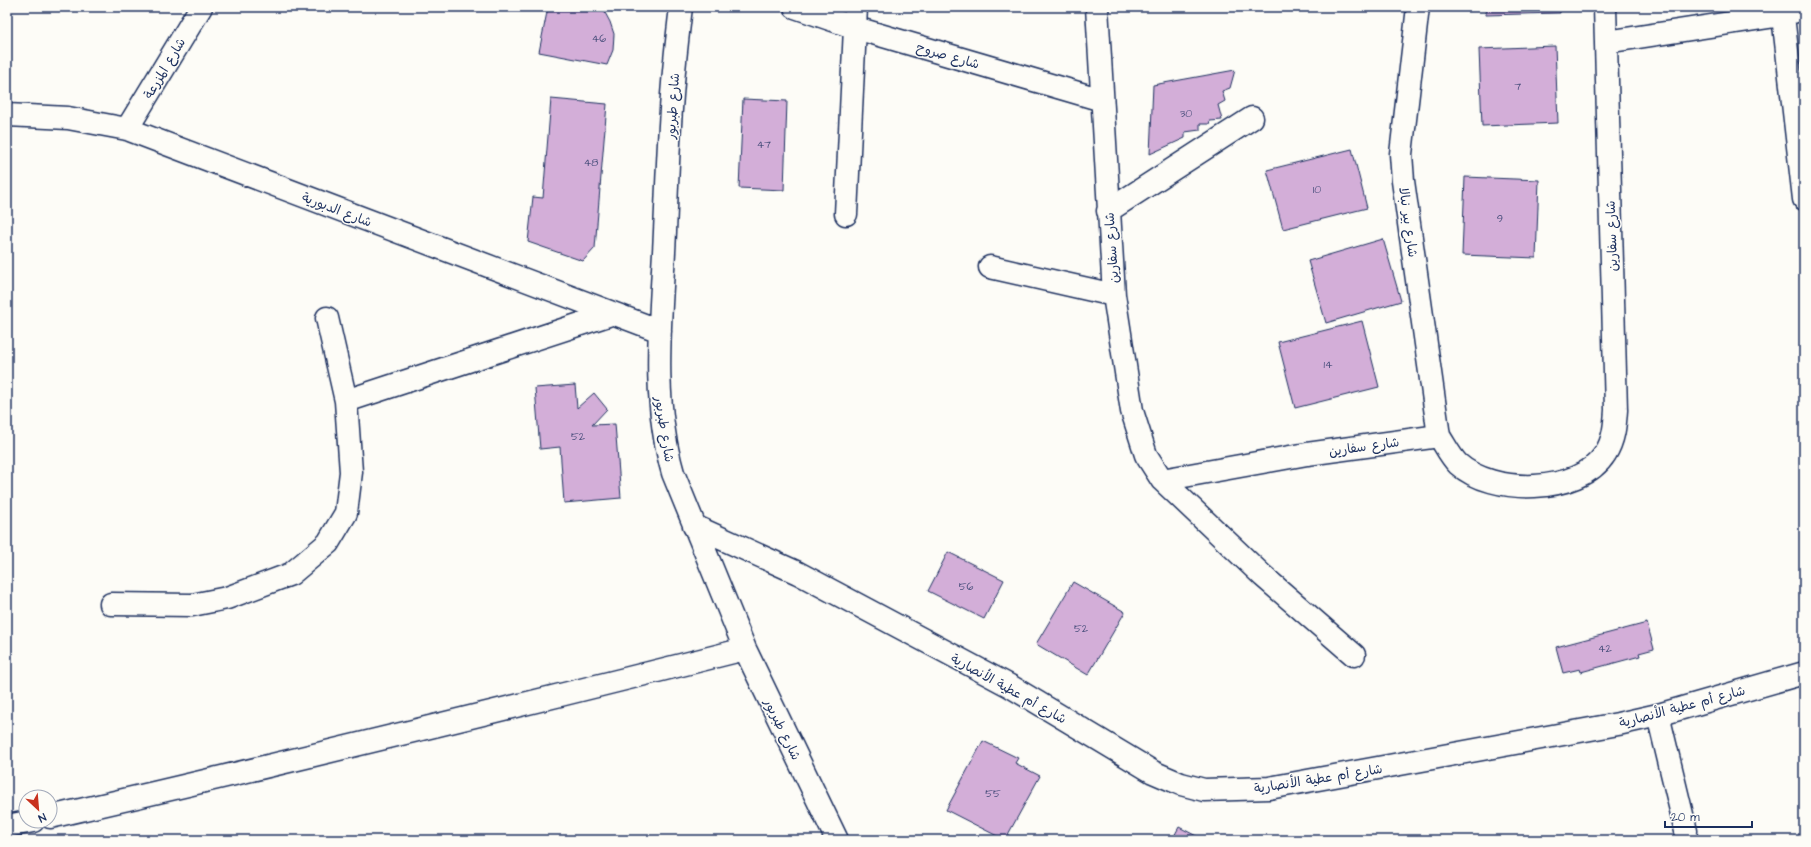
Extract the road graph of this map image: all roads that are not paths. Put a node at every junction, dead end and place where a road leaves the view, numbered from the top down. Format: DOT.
graph roads {
  1 [pos="201,7"];
  2 [pos="681,7"];
  3 [pos="795,7"];
  4 [pos="1097,7"];
  5 [pos="1418,7"];
  6 [pos="1604,7"];
  7 [pos="1804,9"];
  8 [pos="1782,11"];
  9 [pos="856,17"];
  10 [pos="1606,42"];
  11 [pos="1102,100"];
  12 [pos="7,115"];
  13 [pos="1252,118"];
  14 [pos="127,129"];
  15 [pos="1803,177"];
  16 [pos="1804,199"];
  17 [pos="1108,211"];
  18 [pos="846,214"];
  19 [pos="990,267"];
  20 [pos="1114,295"];
  21 [pos="611,314"];
  22 [pos="327,318"];
  23 [pos="660,331"];
  24 [pos="346,401"];
  25 [pos="1439,436"];
  26 [pos="1162,480"];
  27 [pos="694,526"];
  28 [pos="111,604"];
  29 [pos="745,649"];
  30 [pos="1354,655"];
  31 [pos="1804,673"];
  32 [pos="1658,715"];
  33 [pos="58,815"];
  34 [pos="1686,830"];
  35 [pos="837,840"];
  1 -- 14 [label="street, شارع المزرعة"];
  2 -- 23 [label="street, شارع طبربور"];
  3 -- 9 [label="street, شارع صروح"];
  4 -- 11 [label="street, شارع سفارين"];
  5 -- 25 [label="street, شارع بير نبالا"];
  6 -- 10 [label="street, شارع سفارين"];
  7 -- 8 [label="street"];
  8 -- 10 [label="street"];
  8 -- 15 [label="street"];
  9 -- 11 [label="street, شارع صروح"];
  9 -- 18 [label="street"];
  10 -- 25 [label="street, شارع سفارين"];
  11 -- 17 [label="street, شارع سفارين"];
  12 -- 14 [label="street, شارع الدبورية"];
  13 -- 17 [label="street"];
  14 -- 21 [label="street, شارع الدبورية"];
  15 -- 16 [label="street"];
  17 -- 20 [label="street, شارع سفارين"];
  19 -- 20 [label="street"];
  20 -- 26 [label="street, شارع سفارين"];
  21 -- 23 [label="street, شارع الدبورية"];
  21 -- 24 [label="street"];
  22 -- 24 [label="street"];
  23 -- 27 [label="street, شارع طبربور"];
  24 -- 28 [label="street"];
  25 -- 26 [label="street, شارع سفارين"];
  26 -- 30 [label="street"];
  27 -- 29 [label="street, شارع طبربور"];
  27 -- 32 [label="street, شارع أم عطية الأنصارية"];
  29 -- 33 [label="street"];
  29 -- 35 [label="street, شارع طبربور"];
  31 -- 32 [label="street, شارع أم عطية الأنصارية"];
  32 -- 34 [label="street"];
}
